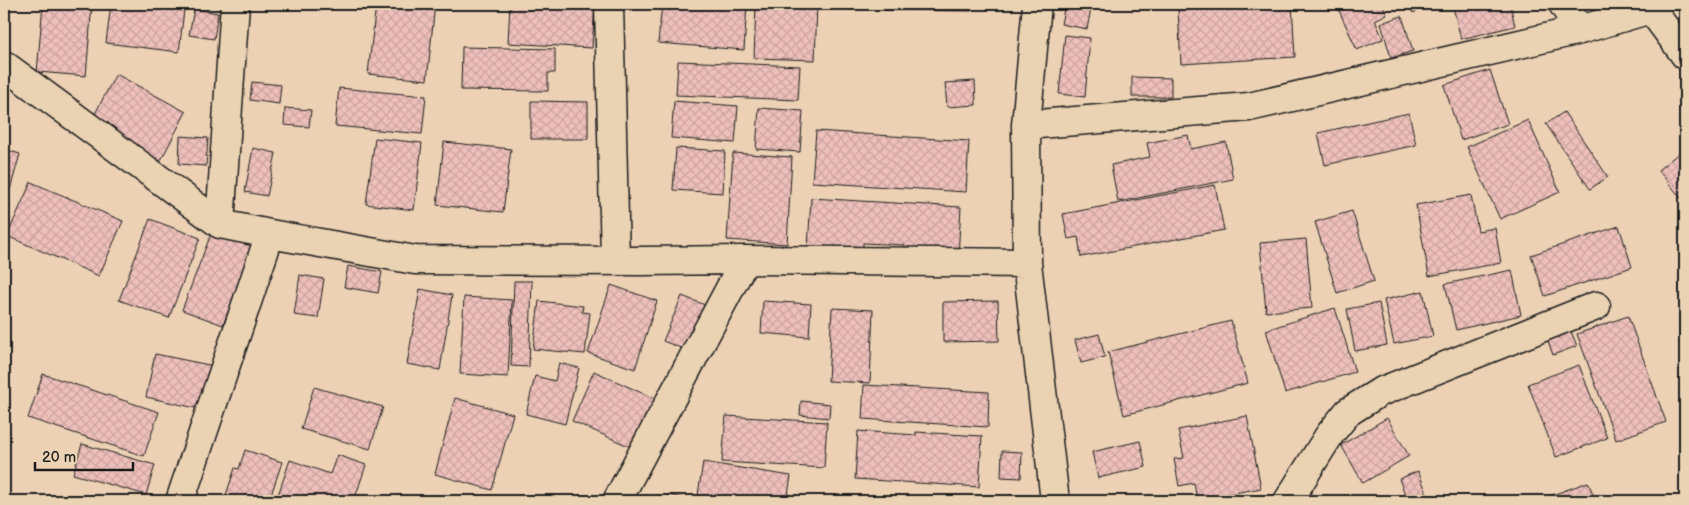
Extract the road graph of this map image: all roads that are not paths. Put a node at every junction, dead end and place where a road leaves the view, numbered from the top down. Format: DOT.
graph roads {
  1 [pos="235,4"];
  2 [pos="609,4"];
  3 [pos="1037,4"];
  4 [pos="1563,4"];
  5 [pos="1655,6"];
  6 [pos="1580,30"];
  7 [pos="1685,55"];
  8 [pos="4,65"];
  9 [pos="1026,126"];
  10 [pos="220,224"];
  11 [pos="270,234"];
  12 [pos="745,260"];
  13 [pos="615,261"];
  14 [pos="1027,263"];
  15 [pos="1596,306"];
  16 [pos="180,501"];
  17 [pos="617,501"];
  18 [pos="1055,501"];
  19 [pos="1288,501"];
  1 -- 10 [label="street"];
  2 -- 13 [label="street"];
  3 -- 9 [label="street"];
  4 -- 6 [label="street"];
  5 -- 6 [label="street"];
  5 -- 7 [label="street"];
  6 -- 9 [label="street"];
  8 -- 10 [label="street"];
  9 -- 14 [label="street"];
  10 -- 11 [label="street"];
  11 -- 13 [label="street"];
  11 -- 16 [label="street"];
  12 -- 13 [label="street"];
  12 -- 14 [label="street"];
  12 -- 17 [label="street"];
  14 -- 18 [label="street"];
  15 -- 19 [label="street"];
}
